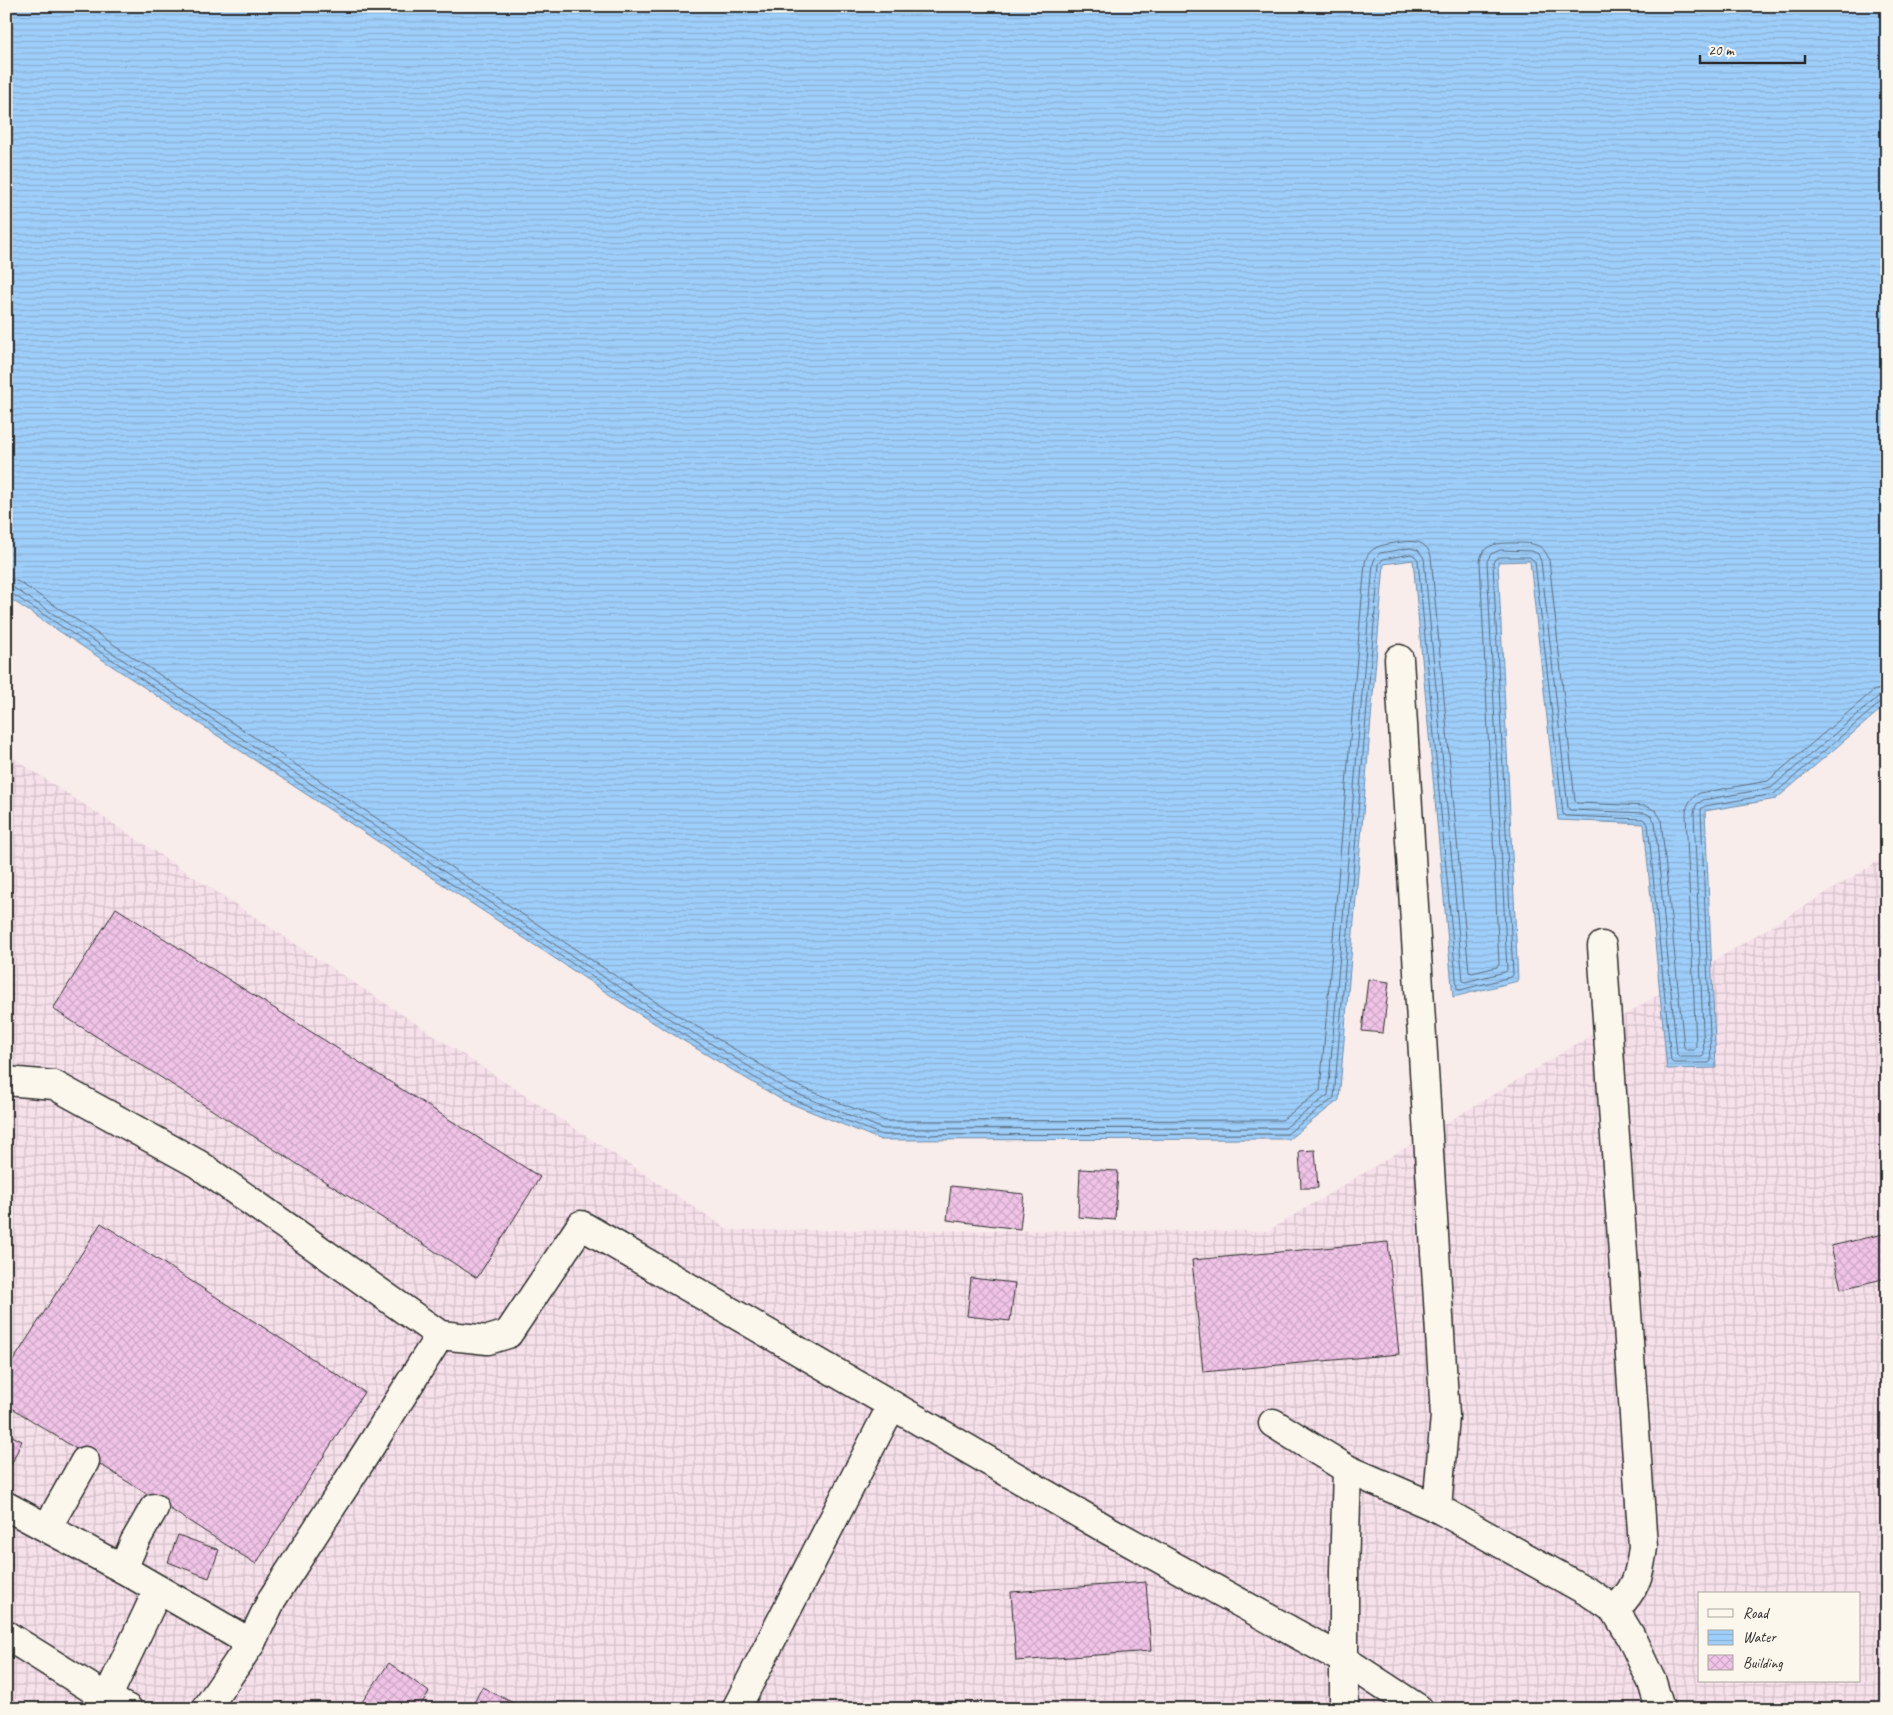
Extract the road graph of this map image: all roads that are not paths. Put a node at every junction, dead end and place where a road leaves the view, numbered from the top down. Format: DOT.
graph roads {
  1 [pos="1399,659"];
  2 [pos="1602,946"];
  3 [pos="6,1081"];
  4 [pos="440,1335"];
  5 [pos="892,1405"];
  6 [pos="1273,1423"];
  7 [pos="85,1461"];
  8 [pos="1347,1469"];
  9 [pos="6,1506"];
  10 [pos="154,1508"];
  11 [pos="1437,1508"];
  12 [pos="47,1528"];
  13 [pos="123,1569"];
  14 [pos="158,1590"];
  15 [pos="1615,1610"];
  16 [pos="6,1635"];
  17 [pos="251,1643"];
  18 [pos="1344,1660"];
  19 [pos="118,1704"];
  20 [pos="206,1709"];
  21 [pos="736,1709"];
  22 [pos="1344,1709"];
  23 [pos="1419,1709"];
  24 [pos="1660,1709"];
  1 -- 11 [label="lane"];
  2 -- 15 [label="lane"];
  3 -- 4 [label="lane"];
  4 -- 5 [label="lane"];
  4 -- 17 [label="lane"];
  5 -- 18 [label="lane"];
  5 -- 21 [label="lane"];
  6 -- 8 [label="lane"];
  7 -- 12 [label="lane"];
  8 -- 11 [label="lane"];
  8 -- 18 [label="lane"];
  9 -- 12 [label="lane"];
  10 -- 13 [label="lane"];
  11 -- 15 [label="lane"];
  12 -- 13 [label="lane"];
  13 -- 14 [label="lane"];
  14 -- 17 [label="lane"];
  14 -- 19 [label="lane"];
  15 -- 24 [label="lane"];
  16 -- 19 [label="lane"];
  17 -- 20 [label="lane"];
  18 -- 22 [label="lane"];
  18 -- 23 [label="lane"];
}
